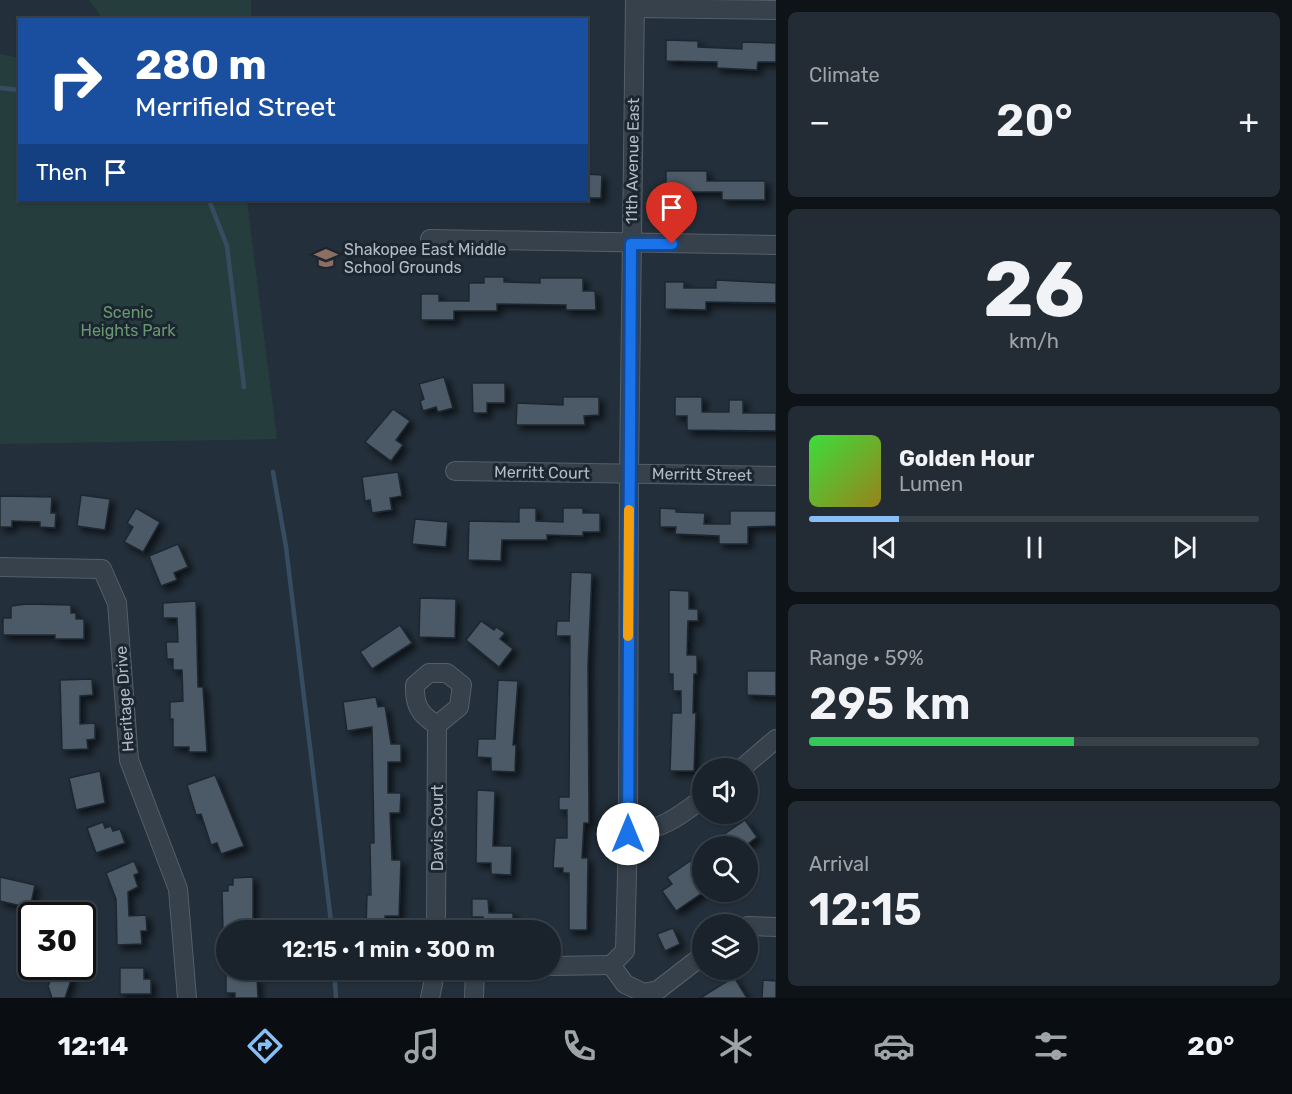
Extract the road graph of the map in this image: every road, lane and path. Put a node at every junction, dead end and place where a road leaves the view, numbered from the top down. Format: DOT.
graph roads {
  1 [pos="635,4"];
  2 [pos="776,10"];
  3 [pos="430,239"];
  4 [pos="631,244"];
  5 [pos="776,245"];
  6 [pos="455,471"];
  7 [pos="629,473"];
  8 [pos="776,476"];
  9 [pos="0,567"];
  10 [pos="437,725"];
  11 [pos="776,739"];
  12 [pos="754,758"];
  13 [pos="692,807"];
  14 [pos="628,834"];
  15 [pos="436,920"];
  16 [pos="758,926"];
  17 [pos="776,927"];
  18 [pos="692,964"];
  19 [pos="611,965"];
  20 [pos="561,966"];
  21 [pos="434,980"];
  22 [pos="475,980"];
  23 [pos="187,998"];
  24 [pos="430,998"];
  25 [pos="474,998"];
  1 -- 2 [label="street"];
  1 -- 4 [label="street, 11th Avenue East"];
  3 -- 4 [label="street"];
  4 -- 5 [label="street"];
  4 -- 7 [label="street, 11th Avenue East"];
  6 -- 7 [label="street, Merritt Court"];
  7 -- 8 [label="street, Merritt Street"];
  7 -- 14 [label="street, 11th Avenue East"];
  9 -- 23 [label="street, Heritage Drive"];
  10 -- 15 [label="street, Davis Court"];
  11 -- 12 [label="street"];
  13 -- 14 [label="street"];
  14 -- 19 [label="street, 11th Avenue East"];
  16 -- 17 [label="street"];
  18 -- 19 [label="street"];
  19 -- 20 [label="street"];
  21 -- 24 [label="street"];
  22 -- 25 [label="street"];
}
